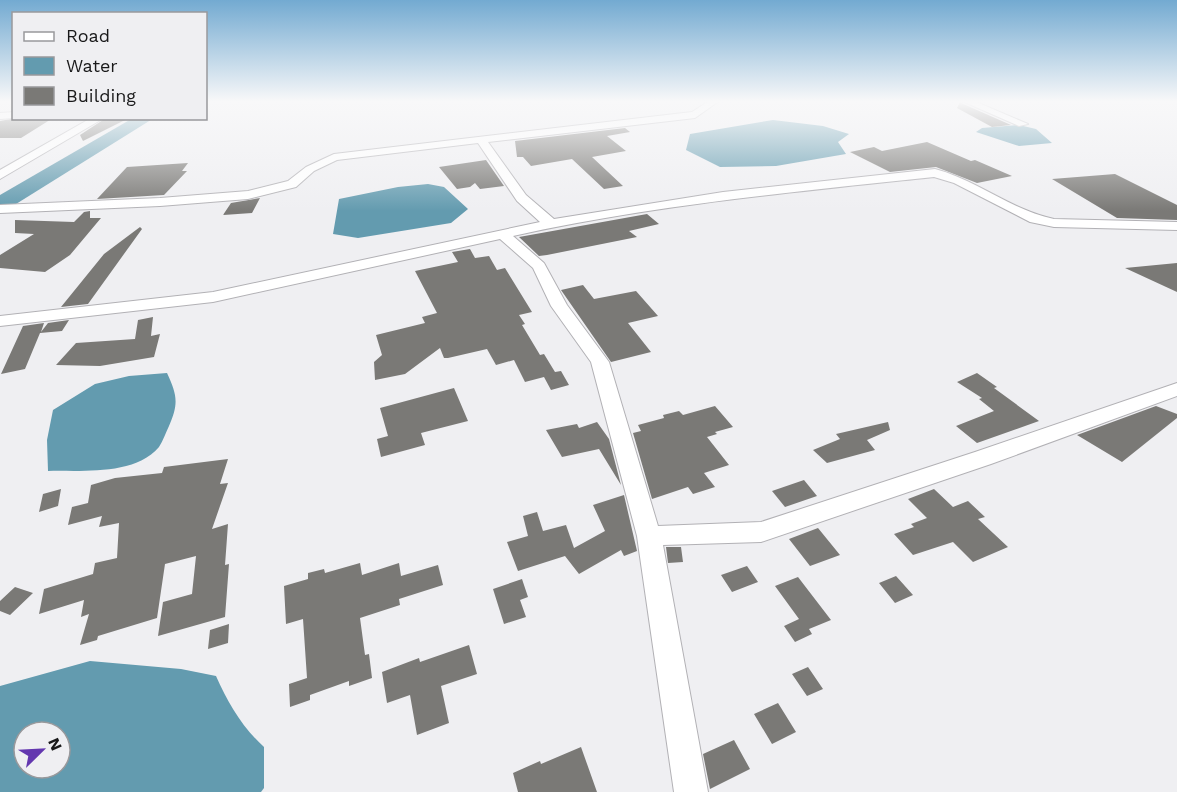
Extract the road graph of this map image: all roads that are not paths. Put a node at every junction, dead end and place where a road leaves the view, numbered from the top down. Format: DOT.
graph roads {
  1 [pos="64,138"];
  2 [pos="507,138"];
  3 [pos="482,141"];
  4 [pos="0,175"];
  5 [pos="4,210"];
  6 [pos="552,223"];
  7 [pos="1177,226"];
  8 [pos="504,235"];
  9 [pos="0,321"];
  10 [pos="1177,389"];
  11 [pos="649,536"];
  12 [pos="691,792"];
  1 -- 4 [label="street"];
  2 -- 3 [label="street"];
  3 -- 5 [label="street"];
  3 -- 6 [label="street"];
  6 -- 7 [label="street"];
  6 -- 8 [label="street"];
  8 -- 9 [label="street"];
  8 -- 11 [label="street"];
  10 -- 11 [label="street"];
  11 -- 12 [label="street"];
}
